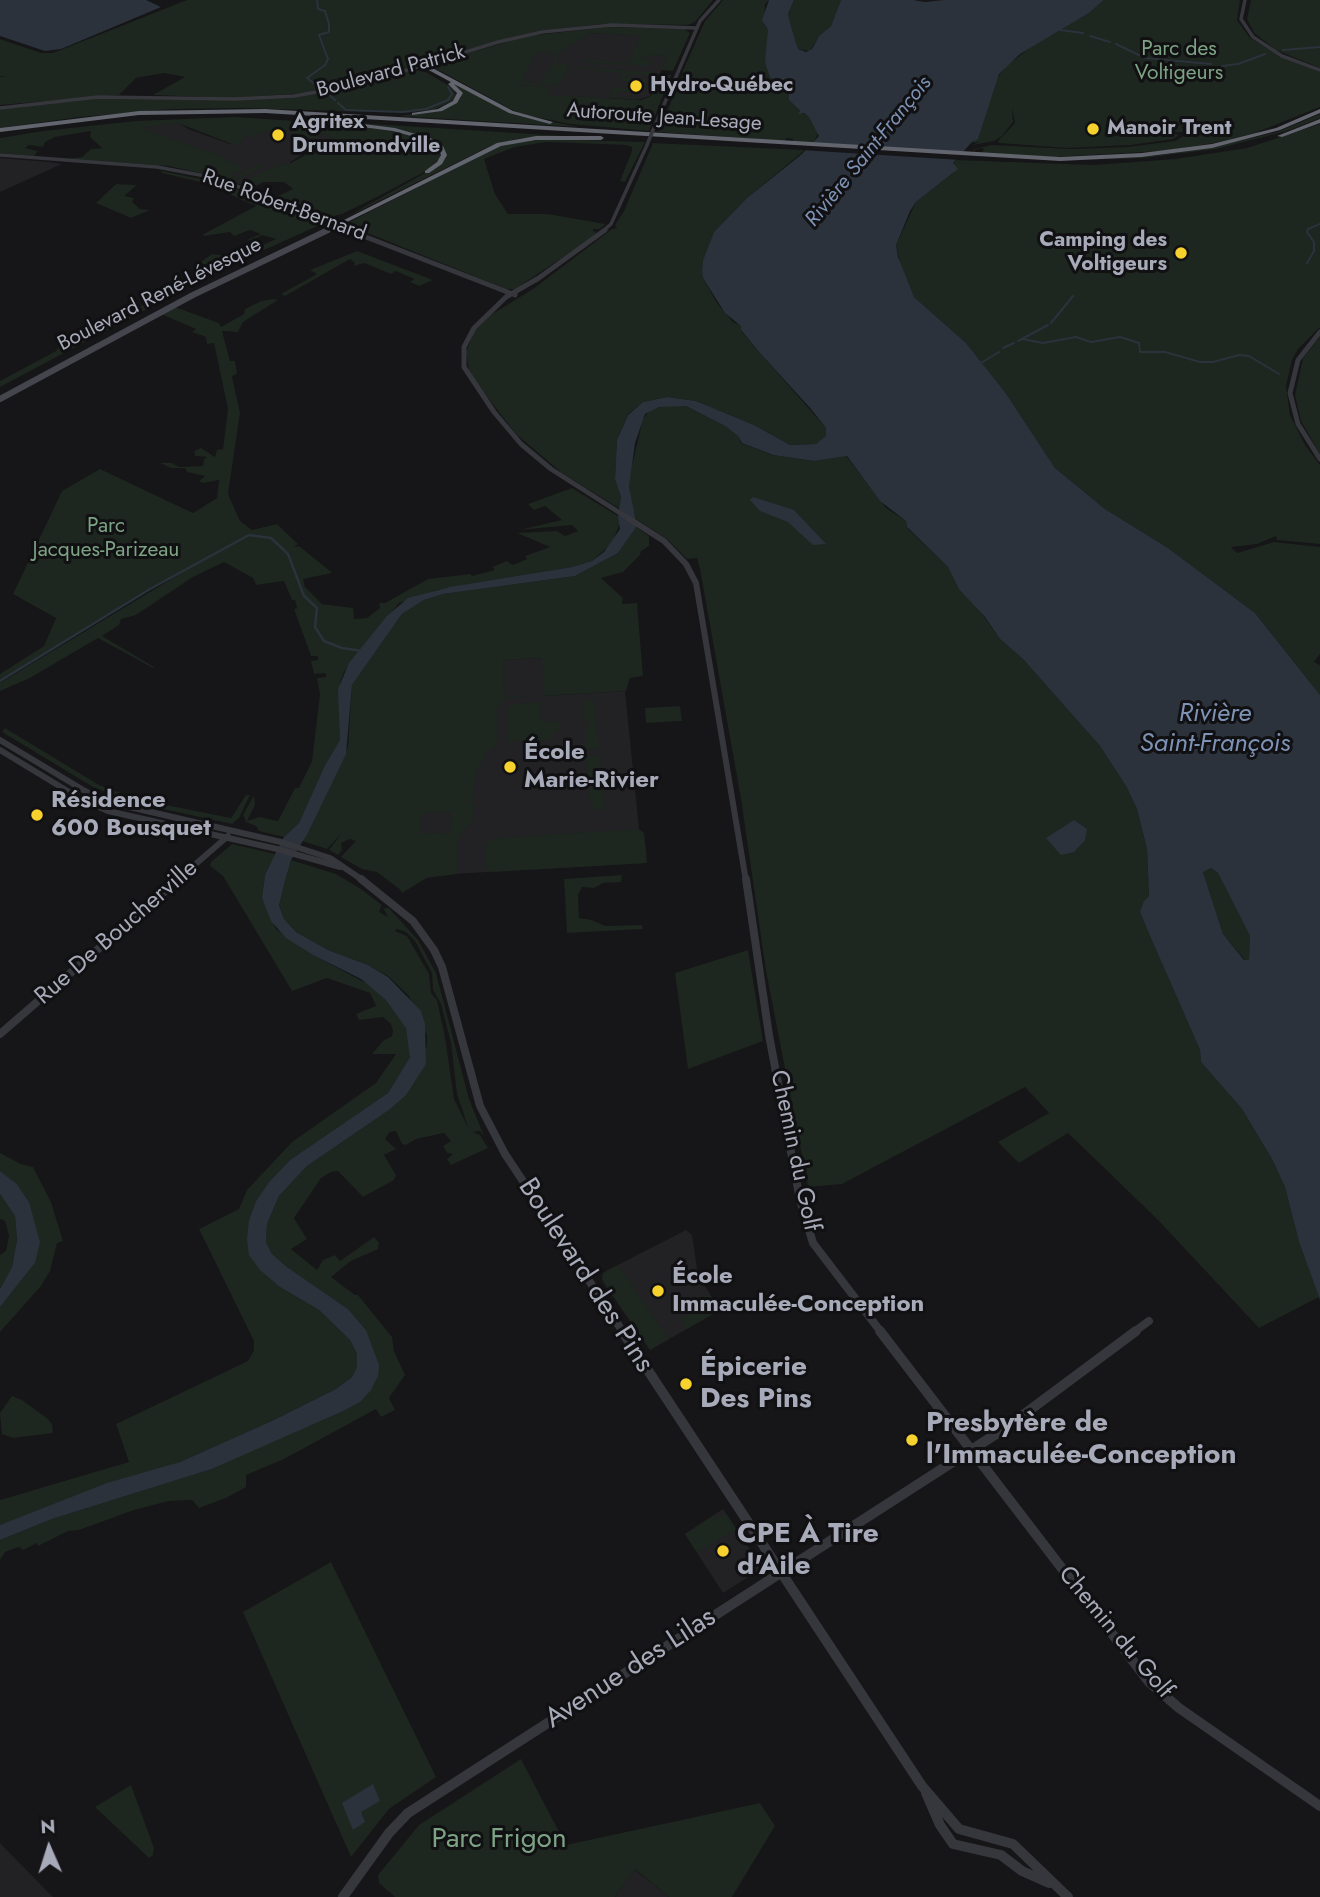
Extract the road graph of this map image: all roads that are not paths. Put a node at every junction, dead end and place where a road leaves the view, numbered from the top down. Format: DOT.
graph roads {
  1 [pos="719,0"];
  2 [pos="1245,0"];
  3 [pos="697,29"];
  4 [pos="421,66"];
  5 [pos="1320,70"];
  6 [pos="0,108"];
  7 [pos="1320,111"];
  8 [pos="334,114"];
  9 [pos="286,117"];
  10 [pos="1320,121"];
  11 [pos="0,130"];
  12 [pos="0,136"];
  13 [pos="637,136"];
  14 [pos="0,155"];
  15 [pos="970,157"];
  16 [pos="334,224"];
  17 [pos="514,295"];
  18 [pos="1320,332"];
  19 [pos="0,393"];
  20 [pos="0,399"];
  21 [pos="1320,459"];
  22 [pos="0,740"];
  23 [pos="0,750"];
  24 [pos="233,830"];
  25 [pos="226,837"];
  26 [pos="279,845"];
  27 [pos="0,1034"];
  28 [pos="1149,1321"];
  29 [pos="971,1451"];
  30 [pos="781,1572"];
  31 [pos="1320,1806"];
  32 [pos="343,1897"];
  33 [pos="1069,1897"];
  1 -- 3 [label="street"];
  2 -- 5 [label="street"];
  3 -- 4 [label="street, Boulevard Patrick"];
  3 -- 17 [label="street, bridge"];
  4 -- 6 [label="street, Boulevard Patrick"];
  4 -- 8 [label="highway"];
  4 -- 13 [label="highway"];
  7 -- 15 [label="highway, Autoroute Jean-Lesage"];
  8 -- 11 [label="highway, Autoroute Jean-Lesage"];
  8 -- 13 [label="highway, Autoroute Jean-Lesage"];
  9 -- 12 [label="highway, Autoroute Jean-Lesage"];
  9 -- 13 [label="highway, Autoroute Jean-Lesage"];
  9 -- 16 [label="highway"];
  10 -- 15 [label="highway, Autoroute Jean-Lesage"];
  13 -- 15 [label="highway, Autoroute Jean-Lesage"];
  13 -- 16 [label="highway"];
  14 -- 16 [label="street, Rue Robert-Bernard"];
  16 -- 17 [label="street, Rue Robert-Bernard"];
  16 -- 19 [label="main road, Boulevard René-Lévesque"];
  16 -- 20 [label="main road, Boulevard René-Lévesque"];
  17 -- 29 [label="street, Chemin du Golf"];
  18 -- 21 [label="street"];
  22 -- 24 [label="street, Boulevard des Pins"];
  23 -- 25 [label="street, Boulevard des Pins"];
  24 -- 25 [label="street, Rue De Boucherville"];
  24 -- 26 [label="street, Boulevard des Pins"];
  25 -- 26 [label="street, Boulevard des Pins"];
  25 -- 27 [label="street, Rue De Boucherville"];
  26 -- 30 [label="street, Boulevard des Pins"];
  28 -- 29 [label="street, Avenue des Lilas"];
  29 -- 30 [label="street, Avenue des Lilas"];
  29 -- 31 [label="street, Chemin du Golf"];
  30 -- 32 [label="street, Avenue des Lilas"];
  30 -- 33 [label="street, Boulevard des Pins"];
}
